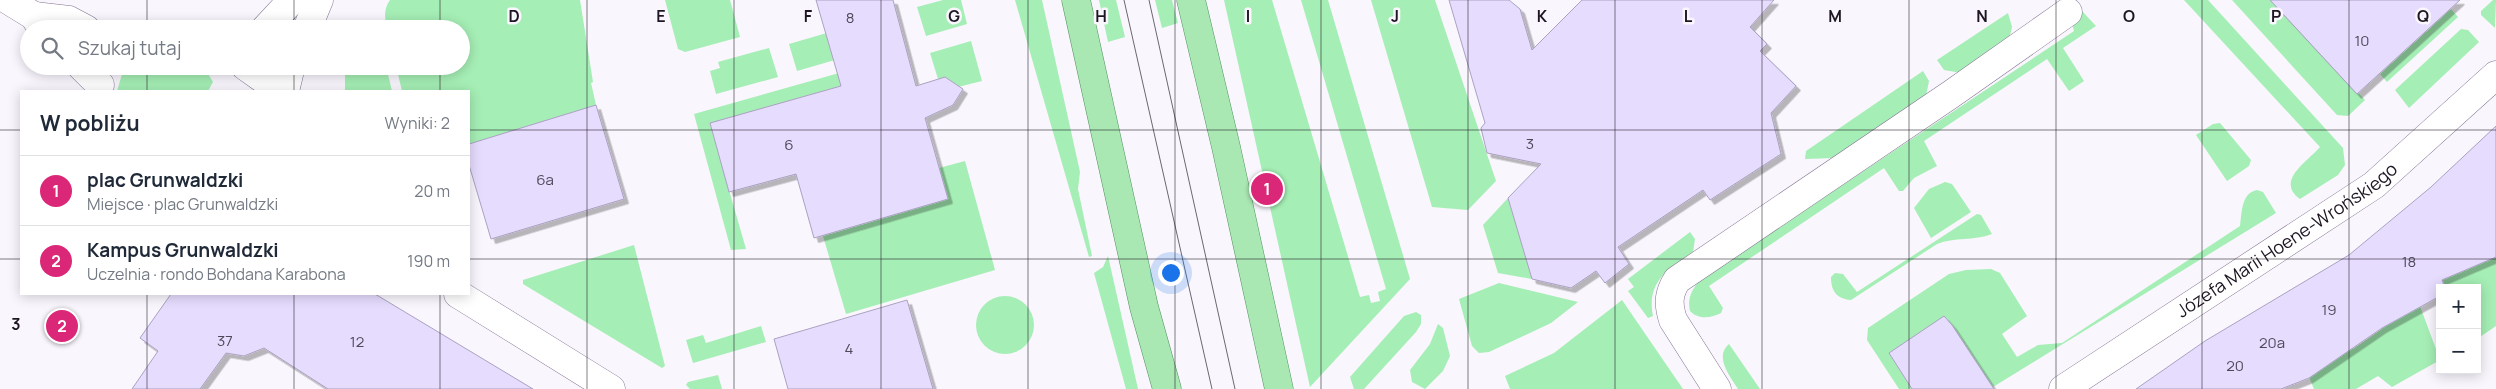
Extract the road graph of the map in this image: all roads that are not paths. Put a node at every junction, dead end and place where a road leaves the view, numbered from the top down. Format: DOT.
graph roads {
  1 [pos="8,0"];
  2 [pos="292,0"];
  3 [pos="319,0"];
  4 [pos="1076,0"];
  5 [pos="1191,0"];
  6 [pos="2068,12"];
  7 [pos="34,20"];
  8 [pos="273,20"];
  9 [pos="311,20"];
  10 [pos="258,75"];
  11 [pos="289,75"];
  12 [pos="2496,75"];
  13 [pos="279,90"];
  14 [pos="285,90"];
  15 [pos="460,295"];
  16 [pos="611,389"];
  17 [pos="1167,389"];
  18 [pos="1279,389"];
  19 [pos="1717,389"];
  20 [pos="2063,389"];
  1 -- 7 [label="street"];
  2 -- 8 [label="street"];
  3 -- 9 [label="street"];
  4 -- 17 [label="main road"];
  5 -- 18 [label="main road"];
  6 -- 19 [label="street"];
  10 -- 13 [label="street"];
  11 -- 14 [label="street"];
  12 -- 20 [label="street, Józefa Marii Hoene-Wrońskiego"];
  15 -- 16 [label="street"];
}
